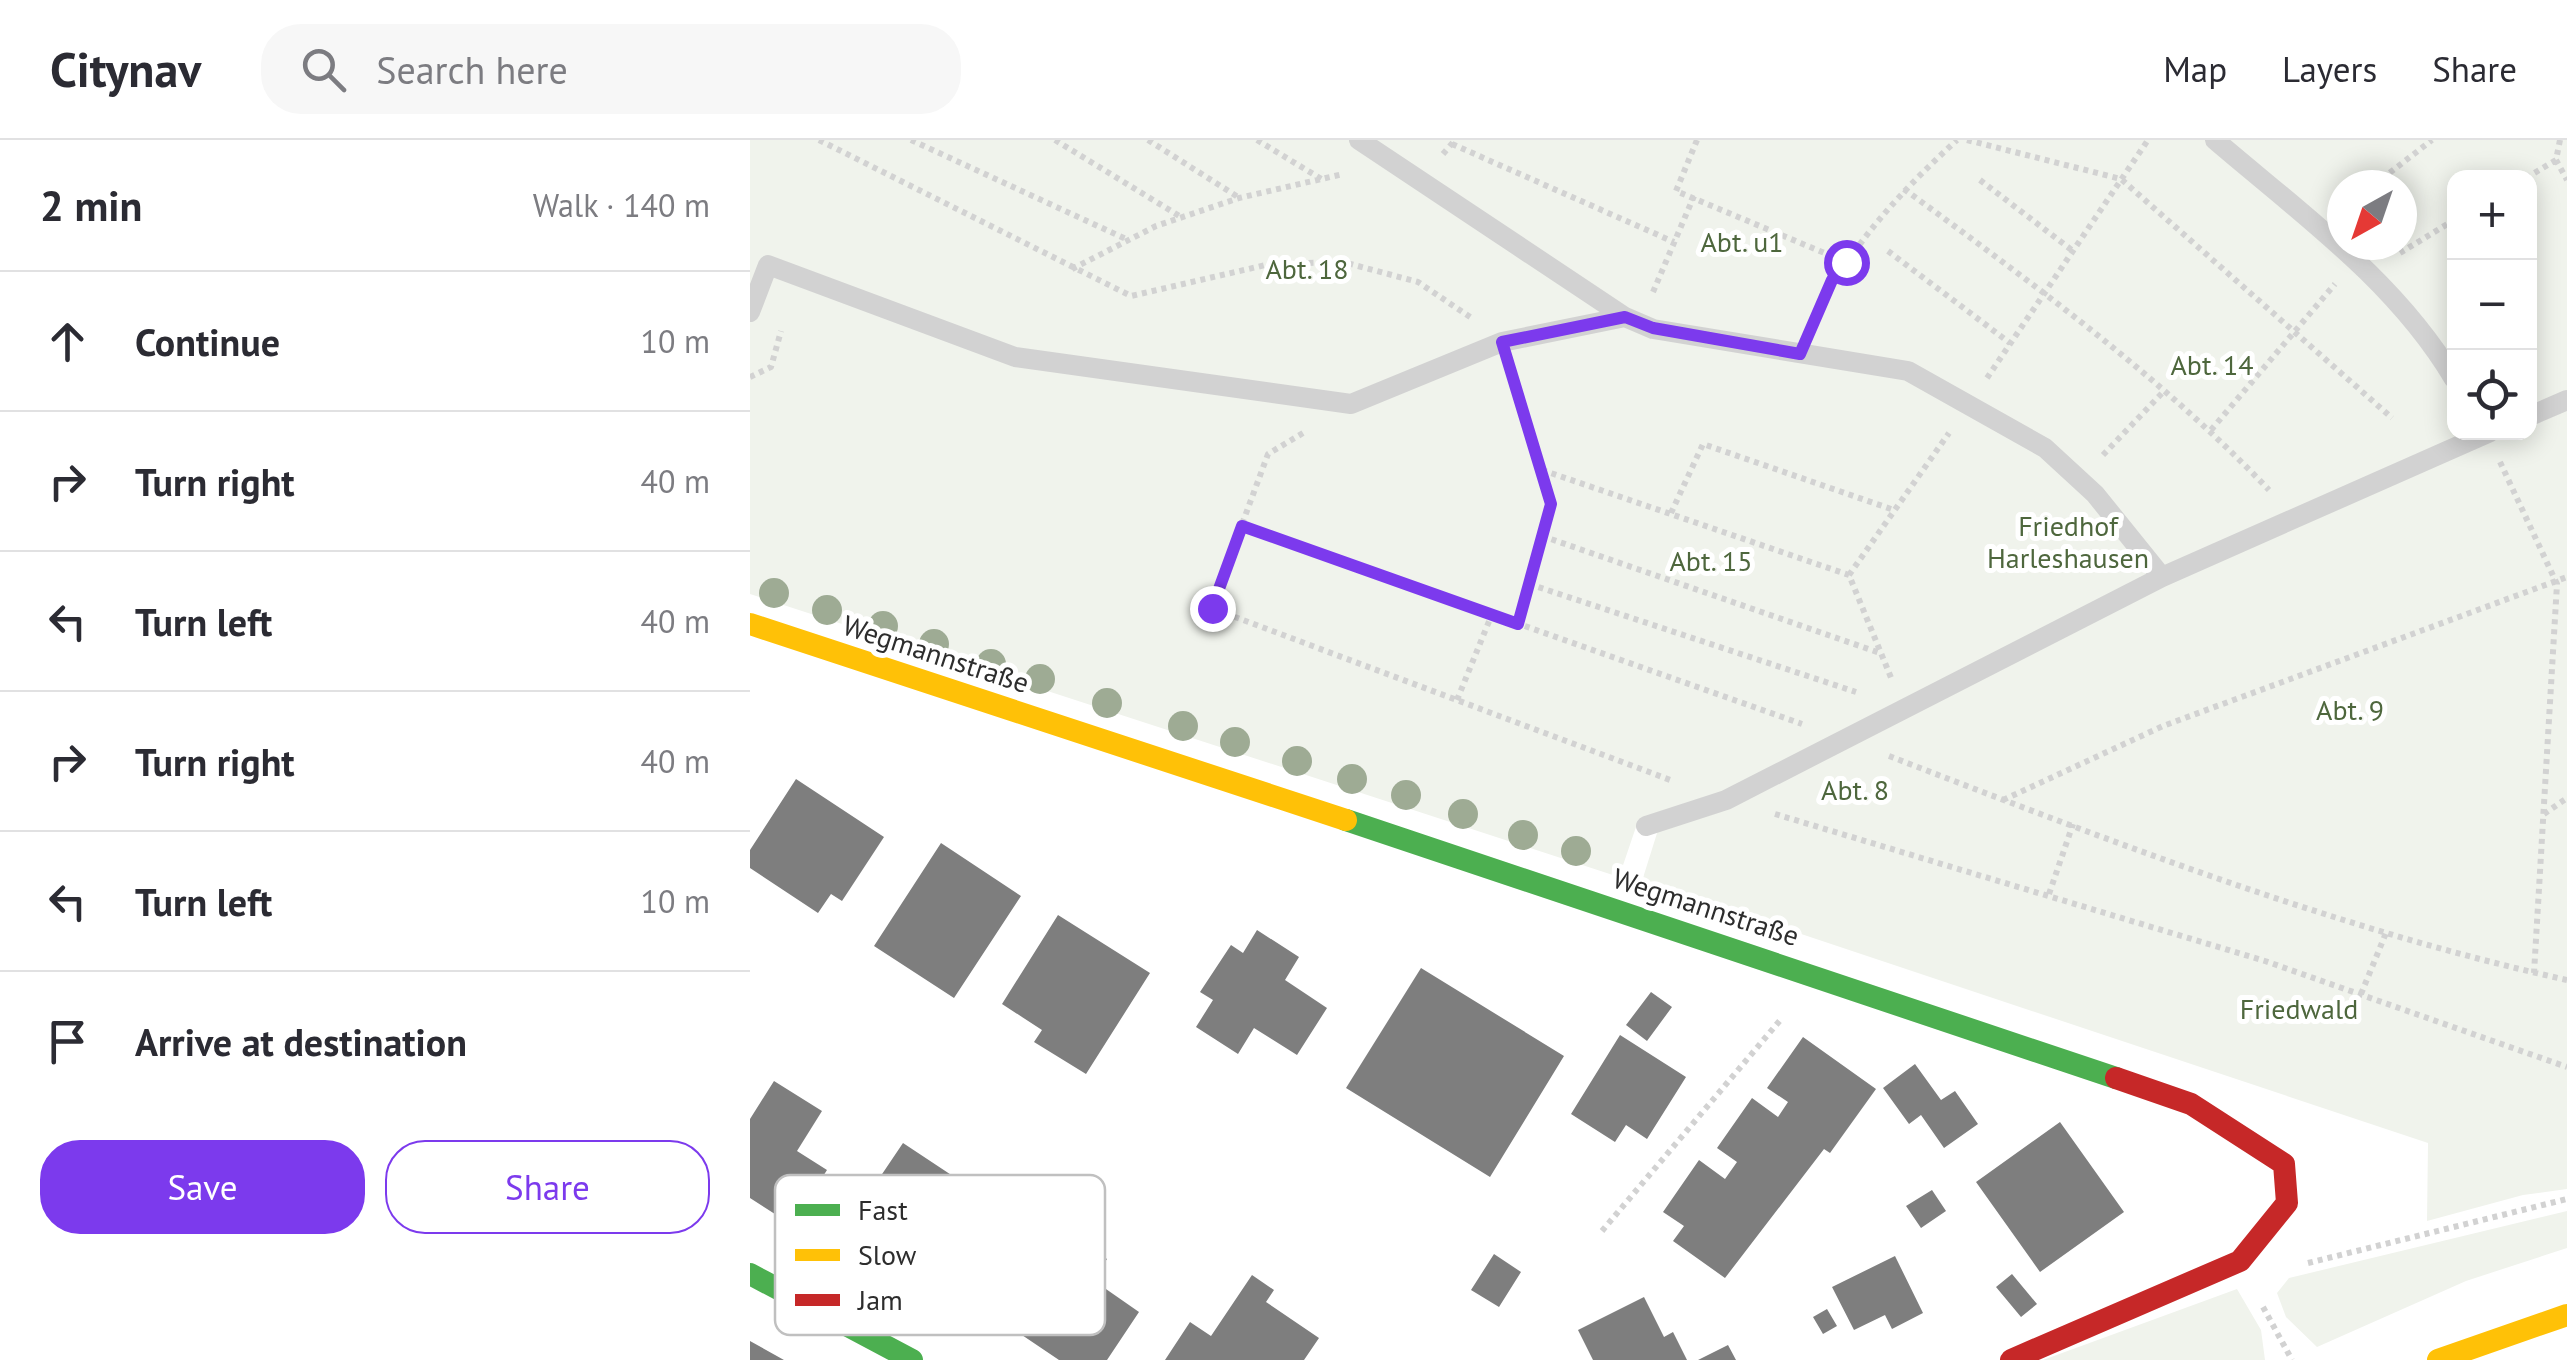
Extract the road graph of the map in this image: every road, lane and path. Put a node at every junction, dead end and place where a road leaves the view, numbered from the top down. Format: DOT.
graph roads {
  1 [pos="819,140"];
  2 [pos="911,140"];
  3 [pos="1055,140"];
  4 [pos="1148,140"];
  5 [pos="1257,140"];
  6 [pos="1359,140"];
  7 [pos="1455,140"];
  8 [pos="1697,140"];
  9 [pos="1957,140"];
  10 [pos="1967,140"];
  11 [pos="2148,140"];
  12 [pos="2215,140"];
  13 [pos="2432,140"];
  14 [pos="2560,140"];
  15 [pos="2556,160"];
  16 [pos="2393,170"];
  17 [pos="2537,171"];
  18 [pos="1349,172"];
  19 [pos="2121,179"];
  20 [pos="1980,180"];
  21 [pos="2567,180"];
  22 [pos="1324,181"];
  23 [pos="1904,190"];
  24 [pos="1694,196"];
  25 [pos="1239,198"];
  26 [pos="1182,218"];
  27 [pos="2447,224"];
  28 [pos="1127,240"];
  29 [pos="1674,242"];
  30 [pos="1888,251"];
  31 [pos="2072,252"];
  32 [pos="1846,262"];
  33 [pos="2362,266"];
  34 [pos="1072,270"];
  35 [pos="2045,292"];
  36 [pos="750,312"];
  37 [pos="1625,317"];
  38 [pos="2294,331"];
  39 [pos="1502,342"];
  40 [pos="2010,343"];
  41 [pos="1800,354"];
  42 [pos="2447,367"];
  43 [pos="1990,374"];
  44 [pos="2164,390"];
  45 [pos="2567,400"];
  46 [pos="2537,413"];
  47 [pos="2392,418"];
  48 [pos="1309,429"];
  49 [pos="2212,430"];
  50 [pos="1950,431"];
  51 [pos="2472,440"];
  52 [pos="2491,440"];
  53 [pos="1541,469"];
  54 [pos="2079,480"];
  55 [pos="1894,510"];
  56 [pos="1671,513"];
  57 [pos="2296,518"];
  58 [pos="1242,526"];
  59 [pos="1542,536"];
  60 [pos="1848,575"];
  61 [pos="2162,577"];
  62 [pos="2567,577"];
  63 [pos="1529,584"];
  64 [pos="2556,584"];
  65 [pos="1492,614"];
  66 [pos="750,624"];
  67 [pos="1518,624"];
  68 [pos="1881,653"];
  69 [pos="1457,700"];
  70 [pos="1905,709"];
  71 [pos="1846,739"];
  72 [pos="2567,798"];
  73 [pos="1726,800"];
  74 [pos="2003,800"];
  75 [pos="2543,815"];
  76 [pos="2074,824"];
  77 [pos="1646,826"];
  78 [pos="2049,894"];
  79 [pos="2386,933"];
  80 [pos="2534,973"];
  81 [pos="1814,974"];
  82 [pos="2567,980"];
  83 [pos="2361,994"];
  84 [pos="2567,1068"];
  85 [pos="2567,1199"];
  86 [pos="1602,1230"];
  87 [pos="2306,1264"];
  88 [pos="750,1274"];
  89 [pos="775,1287"];
  90 [pos="2567,1314"];
  91 [pos="2273,1324"];
  92 [pos="865,1335"];
  93 [pos="912,1360"];
  94 [pos="2010,1360"];
  95 [pos="2292,1360"];
  96 [pos="2438,1360"];
  1 -- 34 [label="path"];
  2 -- 28 [label="path"];
  3 -- 26 [label="path"];
  4 -- 25 [label="path"];
  5 -- 22 [label="path"];
  6 -- 37 [label="lane"];
  7 -- 29 [label="path"];
  8 -- 24 [label="path"];
  9 -- 23 [label="path"];
  10 -- 19 [label="path"];
  11 -- 19 [label="path"];
  12 -- 33 [label="lane"];
  13 -- 16 [label="path"];
  14 -- 15 [label="path"];
  15 -- 17 [label="path"];
  15 -- 21 [label="path"];
  18 -- 22 [label="path"];
  19 -- 31 [label="path"];
  19 -- 38 [label="path"];
  20 -- 31 [label="path"];
  22 -- 25 [label="path"];
  23 -- 32 [label="path"];
  23 -- 35 [label="path"];
  24 -- 29 [label="path"];
  24 -- 32 [label="path"];
  25 -- 26 [label="path"];
  26 -- 28 [label="path"];
  27 -- 33 [label="path"];
  28 -- 34 [label="path"];
  29 -- 37 [label="path"];
  30 -- 40 [label="path"];
  31 -- 35 [label="path"];
  32 -- 41 [label="path"];
  33 -- 38 [label="path"];
  33 -- 42 [label="lane"];
  34 -- 39 [label="path"];
  35 -- 40 [label="path"];
  35 -- 44 [label="path"];
  36 -- 39 [label="lane"];
  37 -- 39 [label="lane"];
  37 -- 41 [label="lane"];
  38 -- 47 [label="path"];
  38 -- 49 [label="path"];
  39 -- 53 [label="path"];
  40 -- 43 [label="path"];
  41 -- 54 [label="lane"];
  44 -- 49 [label="path"];
  44 -- 54 [label="path"];
  45 -- 46 [label="lane"];
  48 -- 58 [label="path"];
  49 -- 57 [label="path"];
  50 -- 55 [label="path"];
  51 -- 57 [label="lane"];
  52 -- 64 [label="path"];
  53 -- 56 [label="path"];
  53 -- 59 [label="path"];
  54 -- 61 [label="lane"];
  55 -- 56 [label="path"];
  55 -- 60 [label="path"];
  56 -- 60 [label="path"];
  57 -- 61 [label="lane"];
  58 -- 65 [label="path"];
  58 -- 69 [label="path"];
  59 -- 63 [label="path"];
  59 -- 68 [label="path"];
  60 -- 68 [label="path"];
  61 -- 70 [label="lane"];
  62 -- 64 [label="path"];
  63 -- 67 [label="path"];
  63 -- 70 [label="path"];
  64 -- 74 [label="path"];
  64 -- 75 [label="path"];
  65 -- 67 [label="path"];
  65 -- 69 [label="path"];
  66 -- 81 [label="street, Wegmannstraße"];
  67 -- 71 [label="path"];
  68 -- 70 [label="path"];
  69 -- 73 [label="path"];
  70 -- 71 [label="lane"];
  71 -- 73 [label="lane"];
  71 -- 74 [label="path"];
  72 -- 75 [label="path"];
  73 -- 77 [label="lane"];
  73 -- 78 [label="path"];
  74 -- 76 [label="path"];
  75 -- 80 [label="path"];
  76 -- 78 [label="path"];
  76 -- 79 [label="path"];
  78 -- 83 [label="path"];
  79 -- 80 [label="path"];
  79 -- 83 [label="path"];
  80 -- 82 [label="path"];
  81 -- 86 [label="path"];
  81 -- 94 [label="street, Wegmannstraße"];
  83 -- 84 [label="path"];
  85 -- 87 [label="path"];
  88 -- 89 [label="street"];
  90 -- 96 [label="street"];
  91 -- 95 [label="path"];
  92 -- 93 [label="street"];
}
